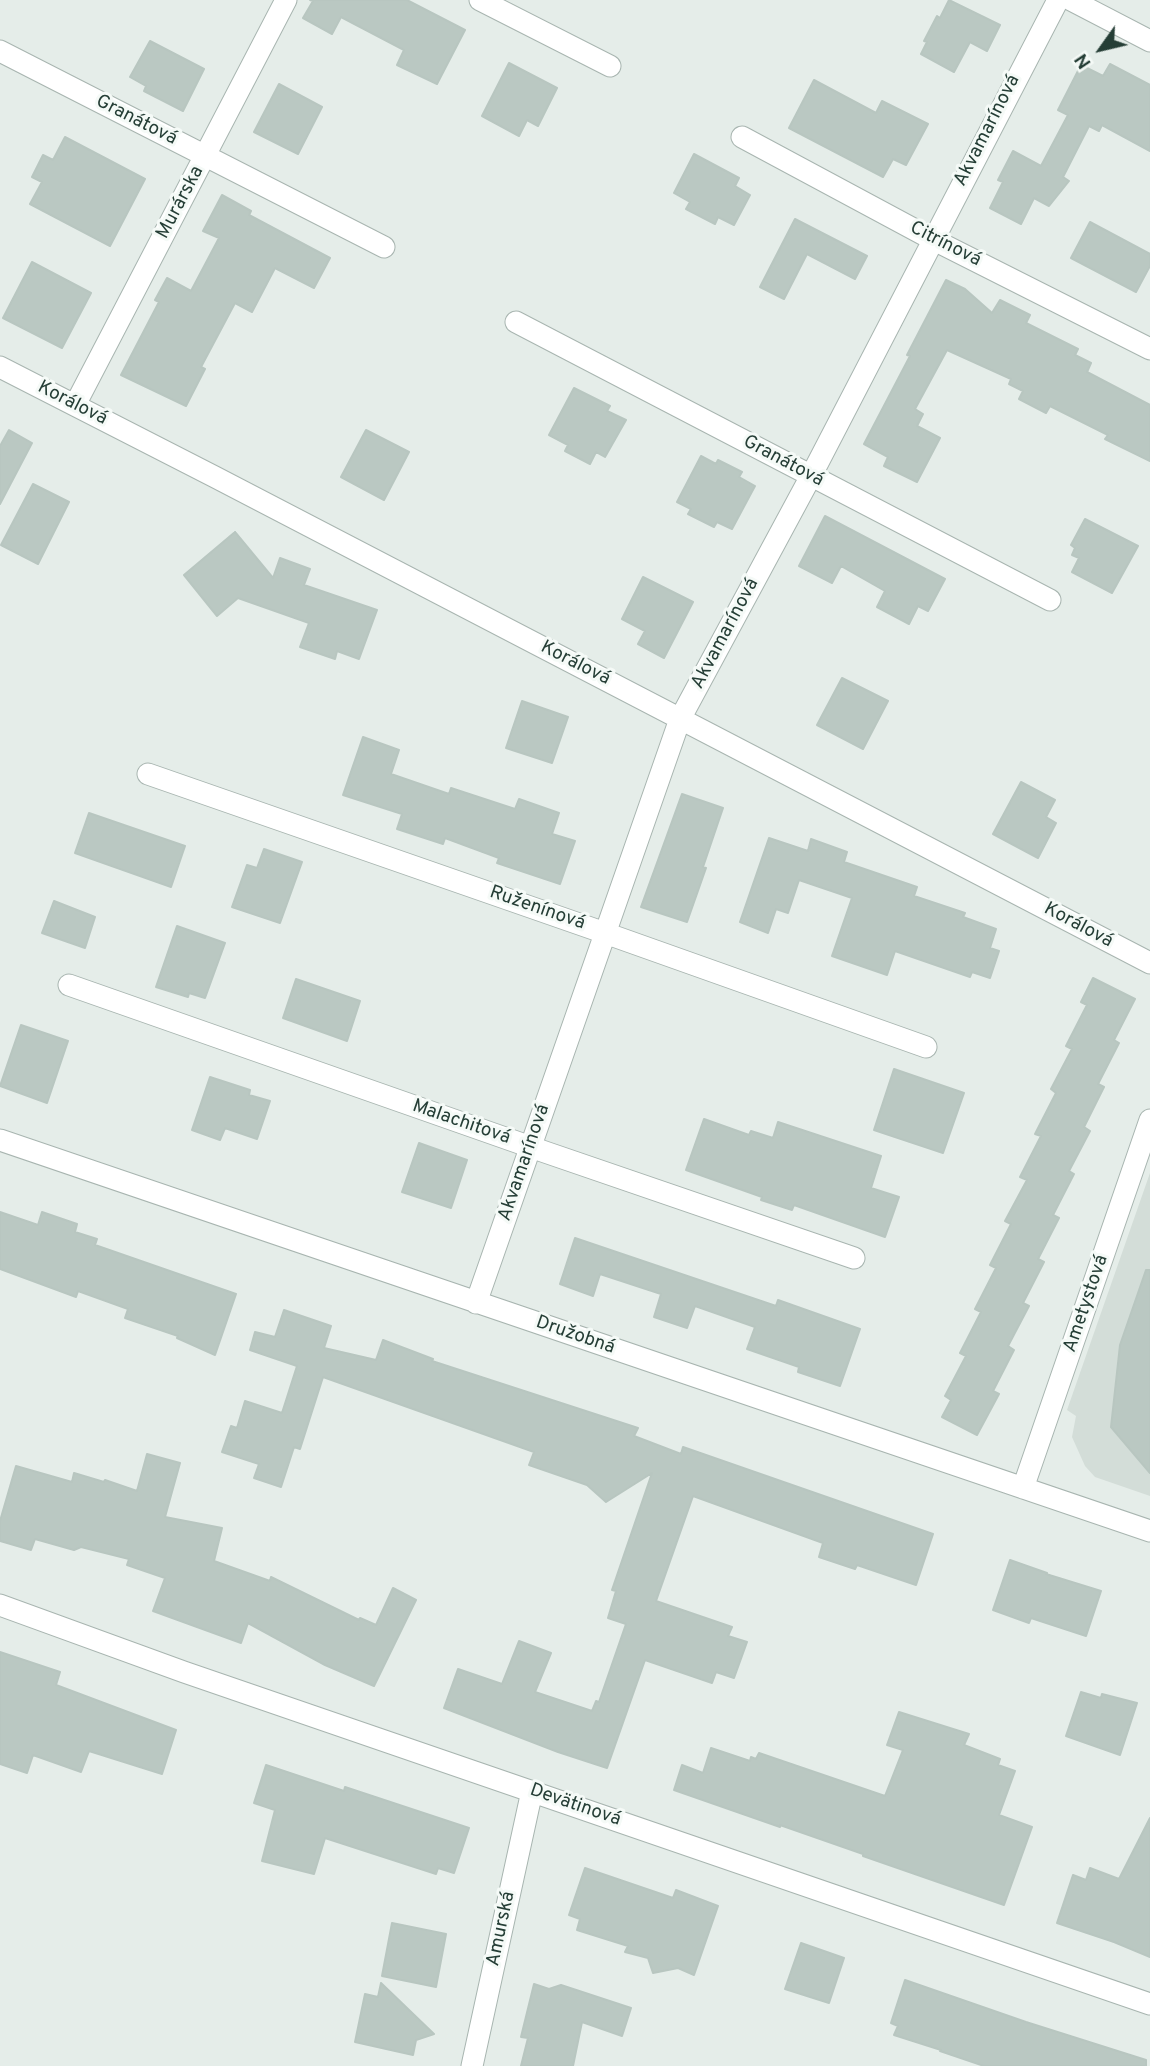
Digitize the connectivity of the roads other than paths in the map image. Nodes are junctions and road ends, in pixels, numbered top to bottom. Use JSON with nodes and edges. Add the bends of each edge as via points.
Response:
{"nodes":[{"id":1,"x":286,"y":0,"type":"edge"},
{"id":2,"x":480,"y":0,"type":"edge"},
{"id":3,"x":1058,"y":0,"type":"edge"},
{"id":4,"x":1071,"y":0,"type":"edge"},
{"id":5,"x":1150,"y":41,"type":"edge"},
{"id":6,"x":0,"y":51,"type":"edge"},
{"id":7,"x":610,"y":66,"type":"dead end"},
{"id":8,"x":742,"y":137,"type":"dead end"},
{"id":9,"x":205,"y":156,"type":"junction"},
{"id":10,"x":932,"y":239,"type":"junction"},
{"id":11,"x":384,"y":247,"type":"dead end"},
{"id":12,"x":516,"y":322,"type":"dead end"},
{"id":13,"x":1150,"y":349,"type":"edge"},
{"id":14,"x":0,"y":367,"type":"edge"},
{"id":15,"x":75,"y":405,"type":"junction"},
{"id":16,"x":811,"y":476,"type":"junction"},
{"id":17,"x":1050,"y":600,"type":"dead end"},
{"id":18,"x":680,"y":719,"type":"junction"},
{"id":19,"x":148,"y":774,"type":"dead end"},
{"id":20,"x":604,"y":933,"type":"junction"},
{"id":21,"x":1150,"y":963,"type":"edge"},
{"id":22,"x":69,"y":985,"type":"dead end"},
{"id":23,"x":926,"y":1047,"type":"dead end"},
{"id":24,"x":1150,"y":1120,"type":"edge"},
{"id":25,"x":0,"y":1140,"type":"edge"},
{"id":26,"x":531,"y":1147,"type":"junction"},
{"id":27,"x":854,"y":1258,"type":"dead end"},
{"id":28,"x":475,"y":1303,"type":"junction"},
{"id":29,"x":1023,"y":1488,"type":"junction"},
{"id":30,"x":1150,"y":1531,"type":"edge"},
{"id":31,"x":0,"y":1605,"type":"edge"},
{"id":32,"x":532,"y":1791,"type":"junction"},
{"id":33,"x":1150,"y":2004,"type":"edge"},
{"id":34,"x":472,"y":2066,"type":"edge"}],
"edges":[{"from":1,"to":9,"type":"street","name":"Murárska"},
{"from":2,"to":7,"type":"street"},
{"from":3,"to":10,"type":"street","name":"Akvamarínová"},
{"from":4,"to":5,"type":"street"},
{"from":6,"to":9,"type":"street","name":"Granátová"},
{"from":8,"to":10,"type":"street","name":"Citrínová"},
{"from":9,"to":11,"type":"street","name":"Granátová"},
{"from":9,"to":15,"type":"street","name":"Murárska"},
{"from":10,"to":13,"type":"street","name":"Citrínová"},
{"from":10,"to":16,"type":"street","name":"Akvamarínová"},
{"from":12,"to":16,"type":"street","name":"Granátová"},
{"from":14,"to":15,"type":"street","name":"Korálová"},
{"from":15,"to":18,"type":"street","name":"Korálová"},
{"from":16,"to":17,"type":"street","name":"Granátová"},
{"from":16,"to":18,"type":"street","name":"Akvamarínová"},
{"from":18,"to":20,"type":"street","name":"Akvamarínová"},
{"from":18,"to":21,"type":"street","name":"Korálová"},
{"from":19,"to":20,"type":"street","name":"Ruženínová"},
{"from":20,"to":23,"type":"street","name":"Ruženínová"},
{"from":20,"to":26,"type":"street","name":"Akvamarínová"},
{"from":22,"to":26,"type":"street","name":"Malachitová"},
{"from":24,"to":29,"type":"street","name":"Ametystová"},
{"from":25,"to":28,"type":"street","name":"Družobná"},
{"from":26,"to":27,"type":"street","name":"Malachitová"},
{"from":26,"to":28,"type":"street","name":"Akvamarínová"},
{"from":28,"to":29,"type":"street","name":"Družobná"},
{"from":29,"to":30,"type":"street","name":"Družobná"},
{"from":31,"to":32,"type":"street","name":"Devätinová"},
{"from":32,"to":33,"type":"street","name":"Devätinová"},
{"from":32,"to":34,"type":"street","name":"Amurská"}]}
